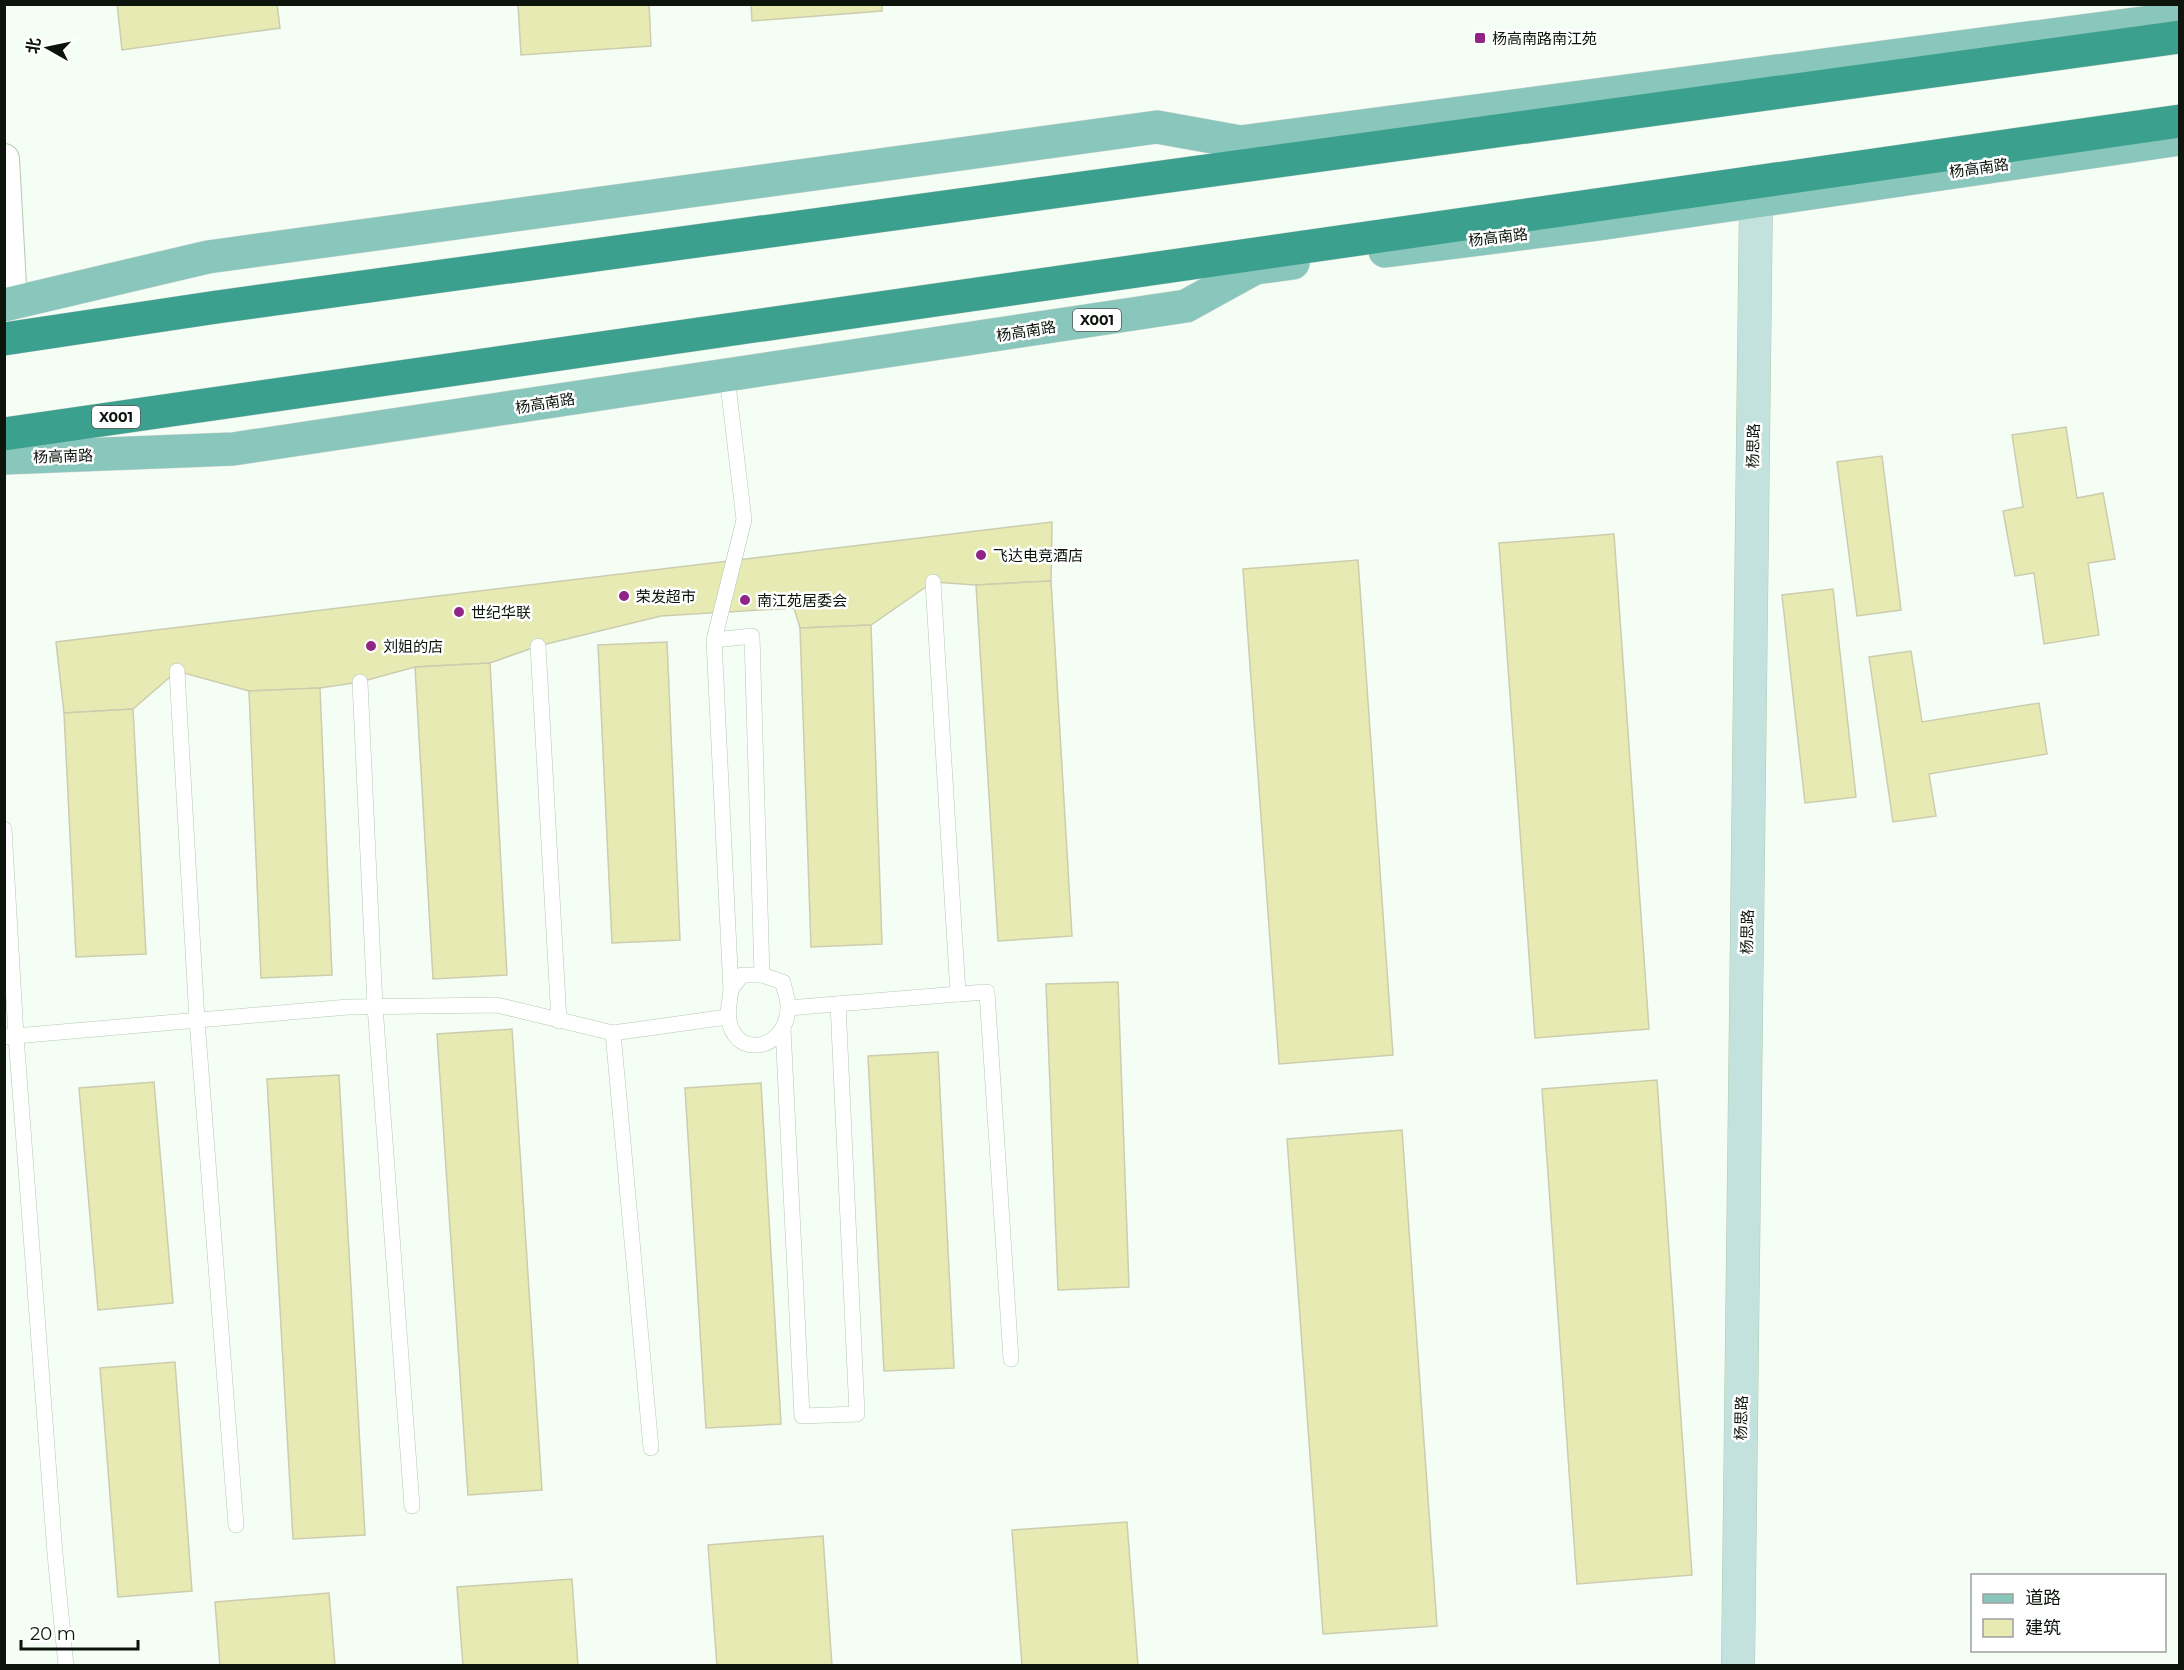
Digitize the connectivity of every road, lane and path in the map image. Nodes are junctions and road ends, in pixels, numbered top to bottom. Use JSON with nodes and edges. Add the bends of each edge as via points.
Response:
{"nodes":[{"id":1,"x":2180,"y":18,"type":"edge"},
{"id":2,"x":2180,"y":37,"type":"edge"},
{"id":3,"x":2180,"y":121,"type":"edge"},
{"id":4,"x":2180,"y":139,"type":"edge"},
{"id":5,"x":4,"y":159,"type":"edge"},
{"id":6,"x":1756,"y":199,"type":"junction"},
{"id":7,"x":8,"y":304,"type":"edge"},
{"id":8,"x":4,"y":339,"type":"edge"},
{"id":9,"x":727,"y":376,"type":"junction"},
{"id":10,"x":4,"y":434,"type":"edge"},
{"id":11,"x":4,"y":458,"type":"edge"},
{"id":12,"x":933,"y":582,"type":"dead end"},
{"id":13,"x":714,"y":640,"type":"junction"},
{"id":14,"x":538,"y":646,"type":"dead end"},
{"id":15,"x":177,"y":671,"type":"dead end"},
{"id":16,"x":360,"y":682,"type":"dead end"},
{"id":17,"x":4,"y":829,"type":"edge"},
{"id":18,"x":762,"y":975,"type":"junction"},
{"id":19,"x":731,"y":991,"type":"junction"},
{"id":20,"x":958,"y":994,"type":"junction"},
{"id":21,"x":838,"y":1004,"type":"junction"},
{"id":22,"x":375,"y":1006,"type":"junction"},
{"id":23,"x":788,"y":1008,"type":"junction"},
{"id":24,"x":728,"y":1017,"type":"junction"},
{"id":25,"x":197,"y":1020,"type":"junction"},
{"id":26,"x":559,"y":1021,"type":"junction"},
{"id":27,"x":783,"y":1028,"type":"junction"},
{"id":28,"x":613,"y":1033,"type":"junction"},
{"id":29,"x":10,"y":1037,"type":"edge"},
{"id":30,"x":1011,"y":1359,"type":"dead end"},
{"id":31,"x":651,"y":1448,"type":"dead end"},
{"id":32,"x":412,"y":1506,"type":"dead end"},
{"id":33,"x":236,"y":1525,"type":"dead end"},
{"id":34,"x":66,"y":1665,"type":"edge"},
{"id":35,"x":1738,"y":1665,"type":"edge"}],
"edges":[{"from":1,"to":7,"type":"main road","via":[[1240,142],[1157,127],[208,257]]},
{"from":2,"to":8,"type":"highway"},
{"from":3,"to":10,"type":"highway","name":"杨高南路","number":"X001"},
{"from":4,"to":6,"type":"main road","name":"杨高南路","number":"X001"},
{"from":5,"to":7,"type":"street"},
{"from":6,"to":9,"type":"main road","name":"杨高南路","number":"X001","via":[[1599,224],[1255,268],[1186,306]]},
{"from":6,"to":35,"type":"street","name":"杨思路"},
{"from":9,"to":11,"type":"main road","name":"杨高南路","number":"X001","via":[[233,449]]},
{"from":9,"to":13,"type":"lane","via":[[744,520]]},
{"from":12,"to":20,"type":"lane"},
{"from":13,"to":18,"type":"lane","via":[[752,636]]},
{"from":13,"to":19,"type":"lane"},
{"from":14,"to":26,"type":"lane"},
{"from":15,"to":25,"type":"lane"},
{"from":16,"to":22,"type":"lane"},
{"from":17,"to":29,"type":"lane"},
{"from":18,"to":19,"type":"lane","via":[[742,975]]},
{"from":18,"to":23,"type":"lane","via":[[783,982]]},
{"from":19,"to":24,"type":"lane"},
{"from":20,"to":21,"type":"lane"},
{"from":20,"to":30,"type":"lane","via":[[987,992]]},
{"from":21,"to":23,"type":"lane"},
{"from":21,"to":27,"type":"lane","via":[[857,1414],[802,1416]]},
{"from":22,"to":25,"type":"lane"},
{"from":22,"to":26,"type":"lane","via":[[496,1005]]},
{"from":22,"to":32,"type":"lane"},
{"from":23,"to":27,"type":"lane"},
{"from":24,"to":27,"type":"lane","via":[[730,1029],[741,1042],[755,1046],[770,1042]]},
{"from":24,"to":28,"type":"lane"},
{"from":25,"to":29,"type":"lane"},
{"from":25,"to":33,"type":"lane"},
{"from":26,"to":28,"type":"lane"},
{"from":28,"to":31,"type":"lane"},
{"from":29,"to":34,"type":"lane"}]}
